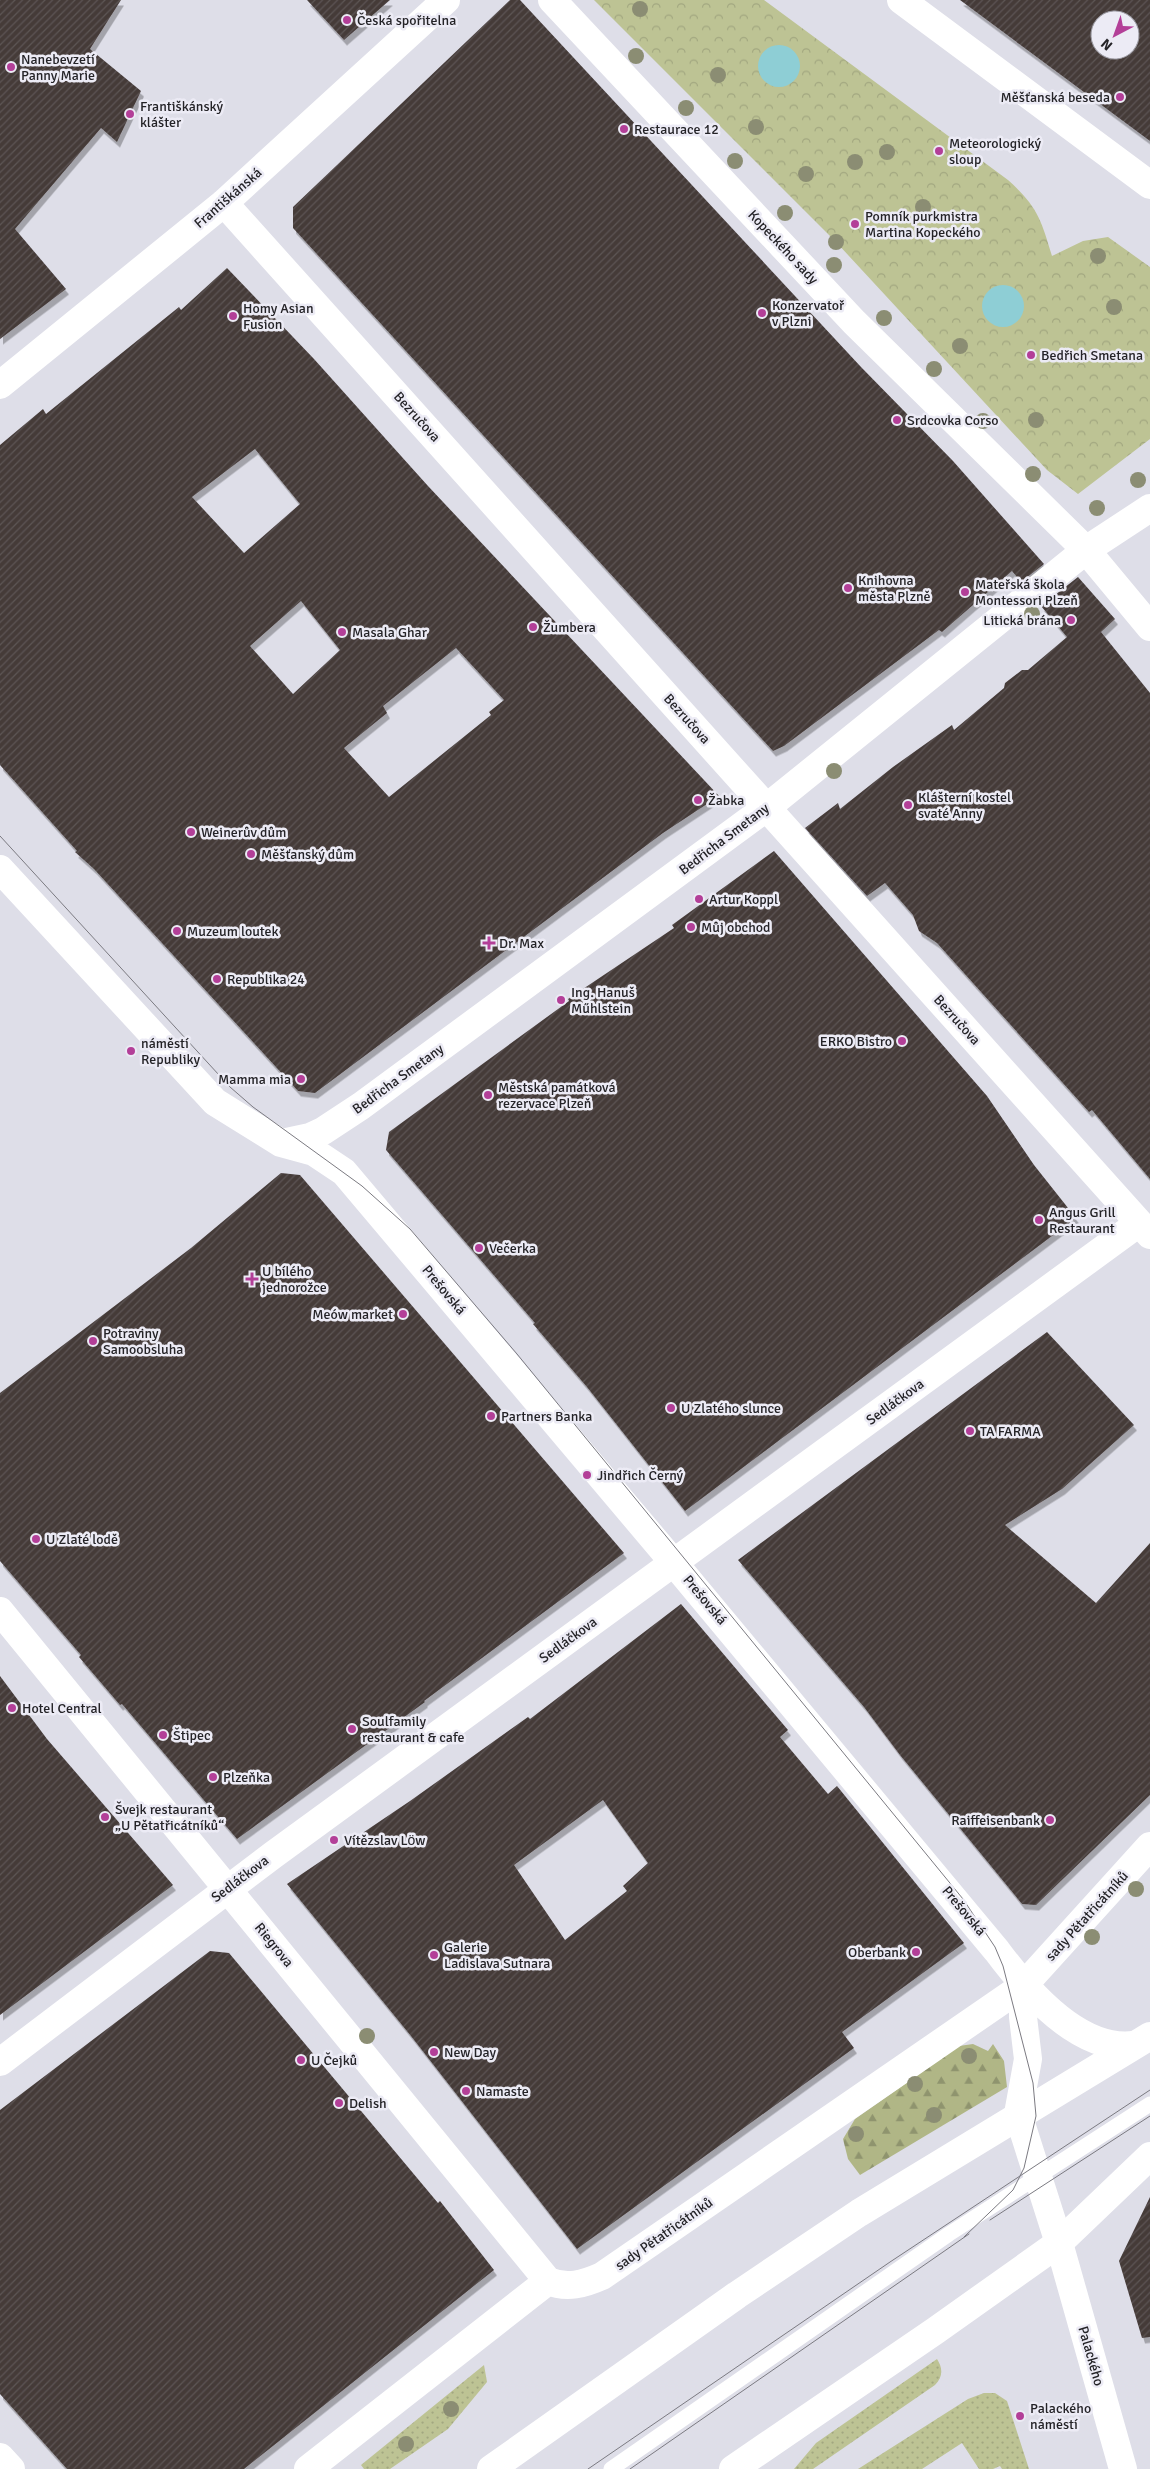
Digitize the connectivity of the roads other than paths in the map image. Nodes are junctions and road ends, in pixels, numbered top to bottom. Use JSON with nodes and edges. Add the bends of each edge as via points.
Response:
{"nodes":[{"id":1,"x":446,"y":0,"type":"edge"},
{"id":2,"x":552,"y":0,"type":"edge"},
{"id":3,"x":901,"y":0,"type":"edge"},
{"id":4,"x":1150,"y":185,"type":"edge"},
{"id":5,"x":224,"y":203,"type":"junction"},
{"id":6,"x":0,"y":385,"type":"edge"},
{"id":7,"x":1150,"y":508,"type":"edge"},
{"id":8,"x":1086,"y":550,"type":"junction"},
{"id":9,"x":1150,"y":627,"type":"edge"},
{"id":10,"x":766,"y":808,"type":"junction"},
{"id":11,"x":0,"y":869,"type":"edge"},
{"id":12,"x":281,"y":1143,"type":"junction"},
{"id":13,"x":1144,"y":1229,"type":"edge"},
{"id":14,"x":674,"y":1563,"type":"junction"},
{"id":15,"x":0,"y":1611,"type":"edge"},
{"id":16,"x":1150,"y":1846,"type":"edge"},
{"id":17,"x":228,"y":1888,"type":"junction"},
{"id":18,"x":1023,"y":1986,"type":"junction"},
{"id":19,"x":1142,"y":2040,"type":"edge"},
{"id":20,"x":0,"y":2062,"type":"edge"},
{"id":21,"x":1150,"y":2104,"type":"edge"},
{"id":22,"x":1018,"y":2114,"type":"junction"},
{"id":23,"x":1150,"y":2156,"type":"edge"},
{"id":24,"x":1038,"y":2177,"type":"junction"},
{"id":25,"x":1059,"y":2243,"type":"junction"},
{"id":26,"x":548,"y":2281,"type":"junction"},
{"id":27,"x":0,"y":2456,"type":"edge"},
{"id":28,"x":11,"y":2469,"type":"edge"},
{"id":29,"x":308,"y":2469,"type":"edge"},
{"id":30,"x":491,"y":2469,"type":"edge"},
{"id":31,"x":611,"y":2469,"type":"edge"},
{"id":32,"x":733,"y":2469,"type":"edge"},
{"id":33,"x":1123,"y":2469,"type":"edge"}],
"edges":[{"from":1,"to":5,"type":"street","name":"Františkánská"},
{"from":2,"to":8,"type":"street","name":"Kopeckého sady","via":[[854,322]]},
{"from":3,"to":4,"type":"street"},
{"from":5,"to":6,"type":"street","name":"Františkánská"},
{"from":5,"to":10,"type":"street","name":"Bezručova"},
{"from":7,"to":8,"type":"street","name":"Bedřicha Smetany"},
{"from":8,"to":9,"type":"street","name":"Kopeckého sady"},
{"from":8,"to":10,"type":"street","name":"Bedřicha Smetany"},
{"from":10,"to":12,"type":"street","name":"Bedřicha Smetany","via":[[361,1106],[323,1131]]},
{"from":10,"to":13,"type":"street","name":"Bezručova"},
{"from":11,"to":12,"type":"street","via":[[215,1102]]},
{"from":12,"to":14,"type":"street","name":"Prešovská","via":[[314,1152],[344,1172]]},
{"from":13,"to":14,"type":"street","name":"Sedláčkova"},
{"from":14,"to":17,"type":"street","name":"Sedláčkova"},
{"from":14,"to":18,"type":"street","name":"Prešovská"},
{"from":15,"to":17,"type":"street","name":"Riegrova"},
{"from":16,"to":18,"type":"street","name":"sady Pětatřicátníků"},
{"from":17,"to":20,"type":"street","name":"Sedláčkova"},
{"from":17,"to":26,"type":"street","name":"Riegrova"},
{"from":18,"to":19,"type":"street","name":"Prešovská","via":[[1069,2024],[1100,2042],[1119,2047]]},
{"from":18,"to":22,"type":"street","via":[[1028,2059]]},
{"from":18,"to":26,"type":"street","name":"sady Pětatřicátníků","via":[[602,2276],[578,2285],[566,2286]]},
{"from":19,"to":22,"type":"street"},
{"from":21,"to":24,"type":"lane"},
{"from":22,"to":24,"type":"street"},
{"from":22,"to":30,"type":"street","via":[[737,2294]]},
{"from":23,"to":25,"type":"street"},
{"from":24,"to":25,"type":"street"},
{"from":24,"to":31,"type":"lane","via":[[949,2234]]},
{"from":25,"to":32,"type":"street"},
{"from":25,"to":33,"type":"street","name":"Palackého"},
{"from":26,"to":29,"type":"street"},
{"from":27,"to":28,"type":"street"}]}
